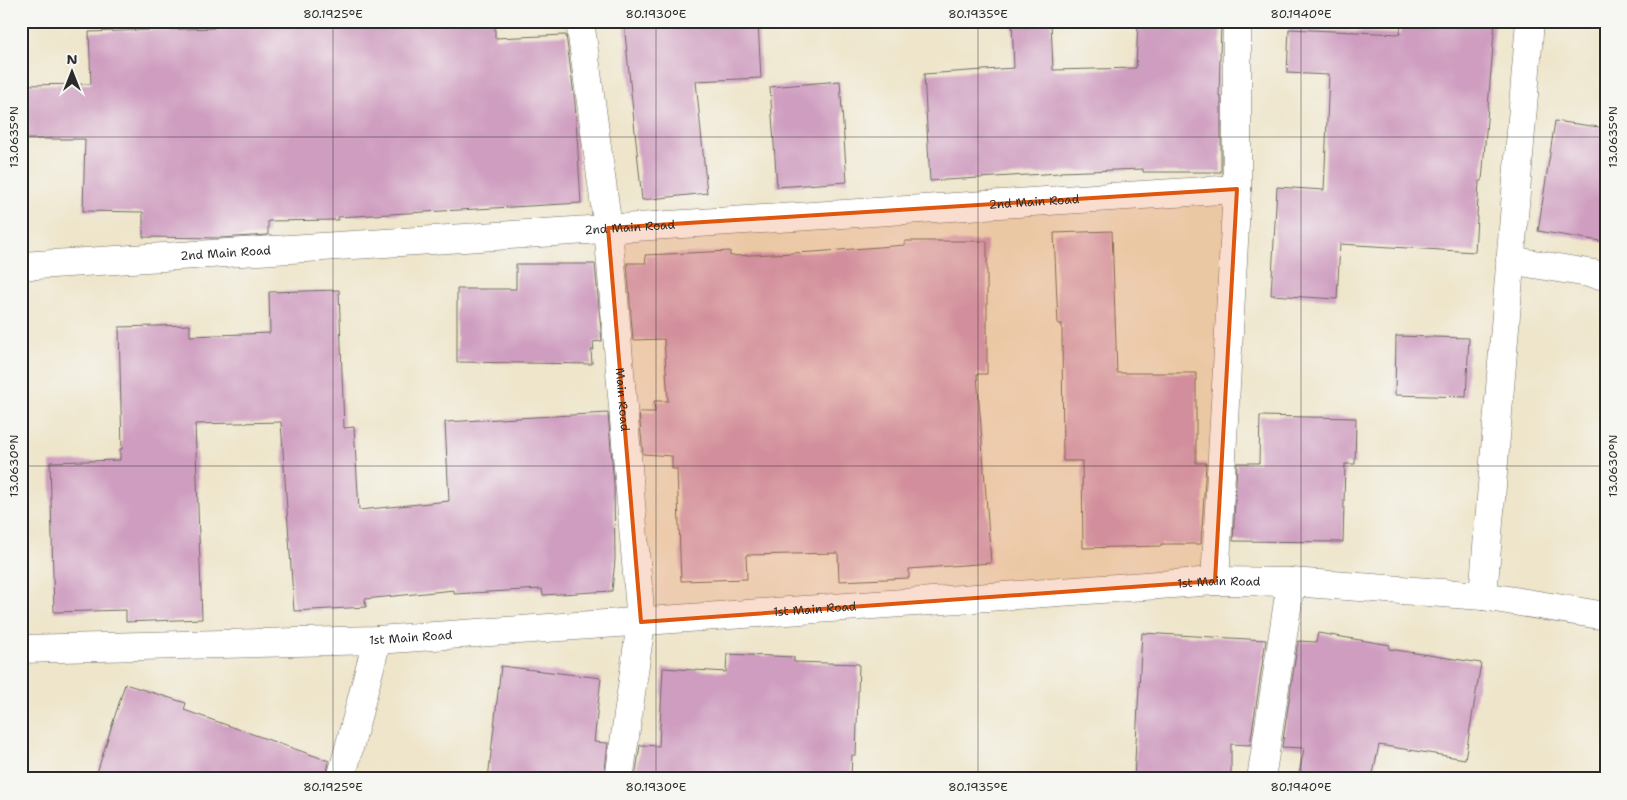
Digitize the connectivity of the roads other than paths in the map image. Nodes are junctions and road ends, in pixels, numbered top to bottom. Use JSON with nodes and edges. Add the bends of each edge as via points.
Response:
{"nodes":[{"id":1,"x":580,"y":21,"type":"edge"},
{"id":2,"x":1238,"y":21,"type":"edge"},
{"id":3,"x":1530,"y":21,"type":"edge"},
{"id":4,"x":1238,"y":189,"type":"junction"},
{"id":5,"x":608,"y":228,"type":"junction"},
{"id":6,"x":1510,"y":260,"type":"junction"},
{"id":7,"x":21,"y":266,"type":"edge"},
{"id":8,"x":1606,"y":276,"type":"edge"},
{"id":9,"x":1215,"y":581,"type":"junction"},
{"id":10,"x":1291,"y":582,"type":"junction"},
{"id":11,"x":1483,"y":596,"type":"junction"},
{"id":12,"x":1606,"y":616,"type":"edge"},
{"id":13,"x":641,"y":622,"type":"junction"},
{"id":14,"x":377,"y":640,"type":"junction"},
{"id":15,"x":21,"y":649,"type":"edge"},
{"id":16,"x":341,"y":779,"type":"edge"},
{"id":17,"x":619,"y":779,"type":"edge"},
{"id":18,"x":1261,"y":779,"type":"edge"}],
"edges":[{"from":1,"to":5,"type":"street","name":"Main Road"},
{"from":2,"to":4,"type":"street"},
{"from":3,"to":6,"type":"street"},
{"from":4,"to":5,"type":"street","name":"2nd Main Road"},
{"from":4,"to":9,"type":"street"},
{"from":5,"to":7,"type":"street","name":"2nd Main Road"},
{"from":5,"to":13,"type":"street","name":"Main Road"},
{"from":6,"to":8,"type":"street"},
{"from":6,"to":11,"type":"street"},
{"from":9,"to":10,"type":"street","name":"1st Main Road"},
{"from":9,"to":13,"type":"street","name":"1st Main Road"},
{"from":10,"to":11,"type":"street","name":"1st Main Road"},
{"from":10,"to":18,"type":"street"},
{"from":11,"to":12,"type":"street","name":"1st Main Road"},
{"from":13,"to":14,"type":"street","name":"1st Main Road"},
{"from":13,"to":17,"type":"street","name":"Main Road"},
{"from":14,"to":15,"type":"street","name":"1st Main Road"},
{"from":14,"to":16,"type":"street"}]}
